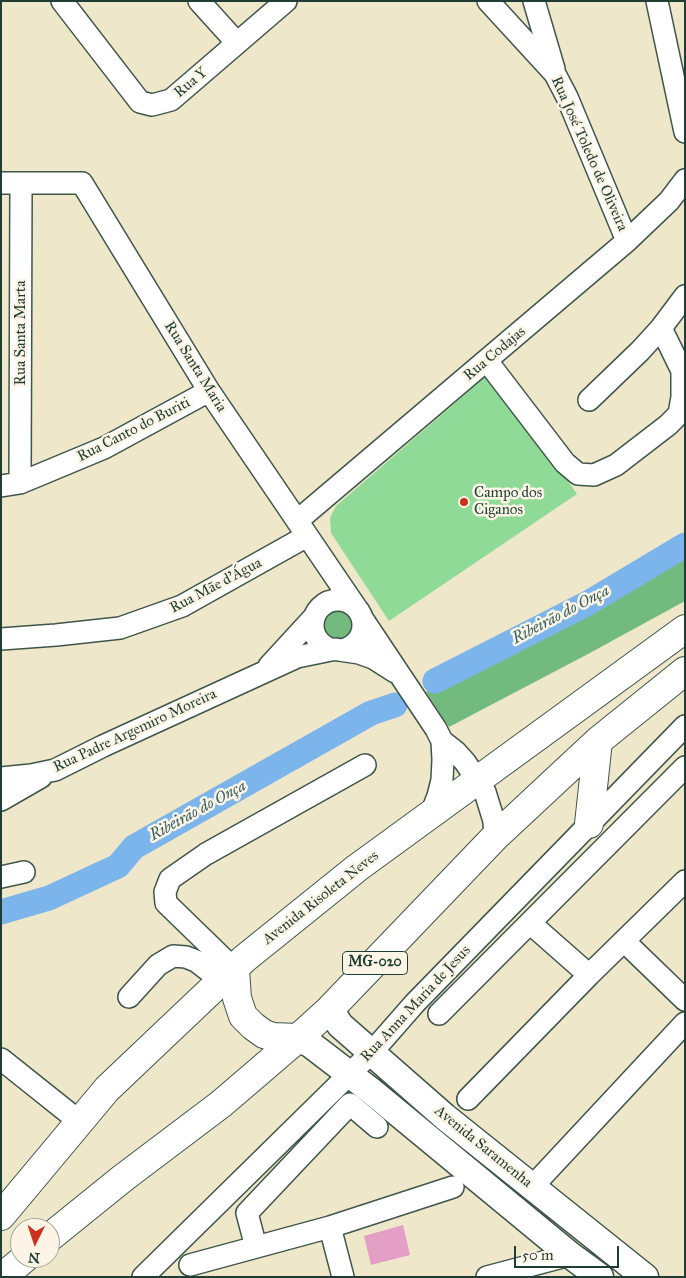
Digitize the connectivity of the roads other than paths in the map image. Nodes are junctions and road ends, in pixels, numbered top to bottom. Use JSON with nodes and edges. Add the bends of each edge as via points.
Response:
{"nodes":[{"id":1,"x":62,"y":1,"type":"edge"},
{"id":2,"x":200,"y":1,"type":"edge"},
{"id":3,"x":488,"y":1,"type":"edge"},
{"id":4,"x":534,"y":1,"type":"edge"},
{"id":5,"x":658,"y":2,"type":"edge"},
{"id":6,"x":275,"y":5,"type":"edge"},
{"id":7,"x":237,"y":43,"type":"junction"},
{"id":8,"x":555,"y":74,"type":"junction"},
{"id":9,"x":685,"y":132,"type":"edge"},
{"id":10,"x":685,"y":180,"type":"edge"},
{"id":11,"x":11,"y":183,"type":"edge"},
{"id":12,"x":627,"y":242,"type":"junction"},
{"id":13,"x":685,"y":296,"type":"edge"},
{"id":14,"x":661,"y":328,"type":"junction"},
{"id":15,"x":486,"y":361,"type":"junction"},
{"id":16,"x":683,"y":369,"type":"edge"},
{"id":17,"x":209,"y":391,"type":"junction"},
{"id":18,"x":589,"y":400,"type":"dead end"},
{"id":19,"x":11,"y":484,"type":"edge"},
{"id":20,"x":307,"y":534,"type":"junction"},
{"id":21,"x":316,"y":613,"type":"junction"},
{"id":22,"x":359,"y":614,"type":"junction"},
{"id":23,"x":685,"y":629,"type":"edge"},
{"id":24,"x":1,"y":639,"type":"edge"},
{"id":25,"x":338,"y":649,"type":"junction"},
{"id":26,"x":685,"y":671,"type":"edge"},
{"id":27,"x":264,"y":672,"type":"junction"},
{"id":28,"x":404,"y":680,"type":"junction"},
{"id":29,"x":685,"y":726,"type":"edge"},
{"id":30,"x":439,"y":735,"type":"junction"},
{"id":31,"x":598,"y":741,"type":"junction"},
{"id":32,"x":365,"y":765,"type":"dead end"},
{"id":33,"x":685,"y":767,"type":"edge"},
{"id":34,"x":54,"y":770,"type":"junction"},
{"id":35,"x":1,"y":778,"type":"edge"},
{"id":36,"x":477,"y":780,"type":"junction"},
{"id":37,"x":1,"y":800,"type":"edge"},
{"id":38,"x":431,"y":814,"type":"junction"},
{"id":39,"x":589,"y":824,"type":"junction"},
{"id":40,"x":495,"y":837,"type":"junction"},
{"id":41,"x":24,"y":872,"type":"dead end"},
{"id":42,"x":1,"y":877,"type":"edge"},
{"id":43,"x":685,"y":881,"type":"edge"},
{"id":44,"x":530,"y":923,"type":"junction"},
{"id":45,"x":624,"y":941,"type":"junction"},
{"id":46,"x":589,"y":975,"type":"junction"},
{"id":47,"x":228,"y":976,"type":"junction"},
{"id":48,"x":129,"y":997,"type":"dead end"},
{"id":49,"x":685,"y":1000,"type":"edge"},
{"id":50,"x":330,"y":1009,"type":"junction"},
{"id":51,"x":439,"y":1014,"type":"dead end"},
{"id":52,"x":685,"y":1024,"type":"edge"},
{"id":53,"x":298,"y":1038,"type":"junction"},
{"id":54,"x":372,"y":1052,"type":"junction"},
{"id":55,"x":1,"y":1059,"type":"edge"},
{"id":56,"x":349,"y":1074,"type":"junction"},
{"id":57,"x":468,"y":1099,"type":"dead end"},
{"id":58,"x":80,"y":1122,"type":"junction"},
{"id":59,"x":377,"y":1127,"type":"dead end"},
{"id":60,"x":453,"y":1187,"type":"dead end"},
{"id":61,"x":532,"y":1187,"type":"junction"},
{"id":62,"x":1,"y":1216,"type":"edge"},
{"id":63,"x":330,"y":1227,"type":"junction"},
{"id":64,"x":60,"y":1229,"type":"edge"},
{"id":65,"x":256,"y":1247,"type":"junction"},
{"id":66,"x":570,"y":1255,"type":"junction"},
{"id":67,"x":190,"y":1265,"type":"dead end"},
{"id":68,"x":13,"y":1268,"type":"edge"},
{"id":69,"x":2,"y":1277,"type":"edge"},
{"id":70,"x":143,"y":1277,"type":"edge"},
{"id":71,"x":343,"y":1277,"type":"edge"},
{"id":72,"x":487,"y":1277,"type":"edge"},
{"id":73,"x":600,"y":1277,"type":"edge"},
{"id":74,"x":646,"y":1277,"type":"edge"}],
"edges":[{"from":1,"to":7,"type":"street","name":"Rua Y","via":[[140,102],[152,105],[171,100]]},
{"from":2,"to":7,"type":"street"},
{"from":3,"to":8,"type":"street","name":"Rua José Toledo de Oliveira"},
{"from":4,"to":8,"type":"street"},
{"from":5,"to":9,"type":"street"},
{"from":6,"to":7,"type":"street","name":"Rua Y"},
{"from":8,"to":12,"type":"street","name":"Rua José Toledo de Oliveira"},
{"from":10,"to":12,"type":"street","name":"Rua Codajas","via":[[669,201]]},
{"from":11,"to":17,"type":"street","name":"Rua Santa Maria","via":[[82,183]]},
{"from":11,"to":19,"type":"street","name":"Rua Santa Marta"},
{"from":12,"to":15,"type":"street","name":"Rua Codajas"},
{"from":13,"to":14,"type":"street"},
{"from":14,"to":16,"type":"street"},
{"from":14,"to":18,"type":"street"},
{"from":15,"to":16,"type":"street","via":[[565,463],[578,474],[594,475],[616,465],[678,414]]},
{"from":15,"to":20,"type":"street","name":"Rua Codajas"},
{"from":17,"to":19,"type":"street","name":"Rua Canto do Buriti","via":[[104,448]]},
{"from":17,"to":20,"type":"street","name":"Rua Santa Maria"},
{"from":20,"to":21,"type":"street","name":"Rua Santa Maria","via":[[322,588]]},
{"from":20,"to":22,"type":"street","name":"Rua Santa Maria"},
{"from":20,"to":24,"type":"street","name":"Rua Mãe d'Água","via":[[182,606],[120,628]]},
{"from":21,"to":22,"type":"street","via":[[323,604],[337,600],[345,601]]},
{"from":21,"to":25,"type":"street","via":[[312,625],[318,640]]},
{"from":21,"to":27,"type":"street","name":"Rua Padre Argemiro Moreira"},
{"from":22,"to":25,"type":"street","via":[[361,632],[358,639]]},
{"from":22,"to":28,"type":"street","name":"Rua Santa Maria"},
{"from":23,"to":36,"type":"highway","name":"Avenida Risoleta Neves"},
{"from":25,"to":27,"type":"street","name":"Rua Padre Argemiro Moreira","via":[[297,657]]},
{"from":25,"to":28,"type":"street","name":"Rua Santa Maria","via":[[372,658]]},
{"from":26,"to":31,"type":"highway","number":"MG-020"},
{"from":27,"to":34,"type":"street","name":"Rua Padre Argemiro Moreira"},
{"from":28,"to":30,"type":"street","name":"Rua Santa Maria"},
{"from":29,"to":39,"type":"street","name":"Rua Anna Maria de Jesus"},
{"from":30,"to":36,"type":"street","name":"Rua Santa Maria"},
{"from":30,"to":38,"type":"street","name":"Rua Santa Maria","via":[[444,760],[442,780]]},
{"from":31,"to":39,"type":"highway"},
{"from":31,"to":40,"type":"highway","number":"MG-020"},
{"from":32,"to":47,"type":"street","via":[[206,854],[170,879],[165,892],[166,903]]},
{"from":33,"to":44,"type":"street"},
{"from":34,"to":35,"type":"street","name":"Rua Padre Argemiro Moreira"},
{"from":34,"to":37,"type":"street"},
{"from":36,"to":38,"type":"highway","name":"Avenida Risoleta Neves"},
{"from":36,"to":40,"type":"street","name":"Rua Santa Maria","via":[[490,806]]},
{"from":38,"to":47,"type":"highway","name":"Avenida Risoleta Neves","via":[[350,874],[244,959]]},
{"from":39,"to":54,"type":"street","name":"Rua Anna Maria de Jesus","via":[[415,1002]]},
{"from":40,"to":50,"type":"highway","number":"MG-020"},
{"from":41,"to":42,"type":"street"},
{"from":43,"to":45,"type":"street"},
{"from":44,"to":46,"type":"street"},
{"from":44,"to":51,"type":"street"},
{"from":45,"to":46,"type":"street"},
{"from":45,"to":49,"type":"street"},
{"from":46,"to":57,"type":"street"},
{"from":47,"to":48,"type":"street","via":[[186,957],[173,956],[158,965]]},
{"from":47,"to":53,"type":"highway","via":[[243,1016],[248,1021],[264,1034]]},
{"from":47,"to":58,"type":"highway","name":"Avenida Risoleta Neves","via":[[107,1089]]},
{"from":50,"to":53,"type":"highway","number":"MG-020"},
{"from":50,"to":54,"type":"main road","name":"Avenida Saramenha","via":[[340,1025]]},
{"from":52,"to":61,"type":"street"},
{"from":53,"to":56,"type":"main road","name":"Avenida Saramenha"},
{"from":53,"to":64,"type":"highway","number":"MG-020","via":[[221,1104]]},
{"from":54,"to":56,"type":"street","name":"Rua Anna Maria de Jesus"},
{"from":54,"to":61,"type":"main road","name":"Avenida Saramenha","via":[[445,1117]]},
{"from":55,"to":58,"type":"street"},
{"from":56,"to":66,"type":"main road","name":"Avenida Saramenha"},
{"from":56,"to":70,"type":"street","name":"Rua Anna Maria de Jesus"},
{"from":58,"to":62,"type":"highway","name":"Avenida Risoleta Neves"},
{"from":59,"to":65,"type":"street","via":[[350,1104],[247,1213]]},
{"from":60,"to":63,"type":"street"},
{"from":61,"to":74,"type":"main road","name":"Avenida Saramenha"},
{"from":63,"to":65,"type":"street"},
{"from":63,"to":71,"type":"street"},
{"from":65,"to":67,"type":"street"},
{"from":66,"to":72,"type":"street"},
{"from":66,"to":73,"type":"main road","name":"Avenida Saramenha"},
{"from":68,"to":69,"type":"highway"}]}
